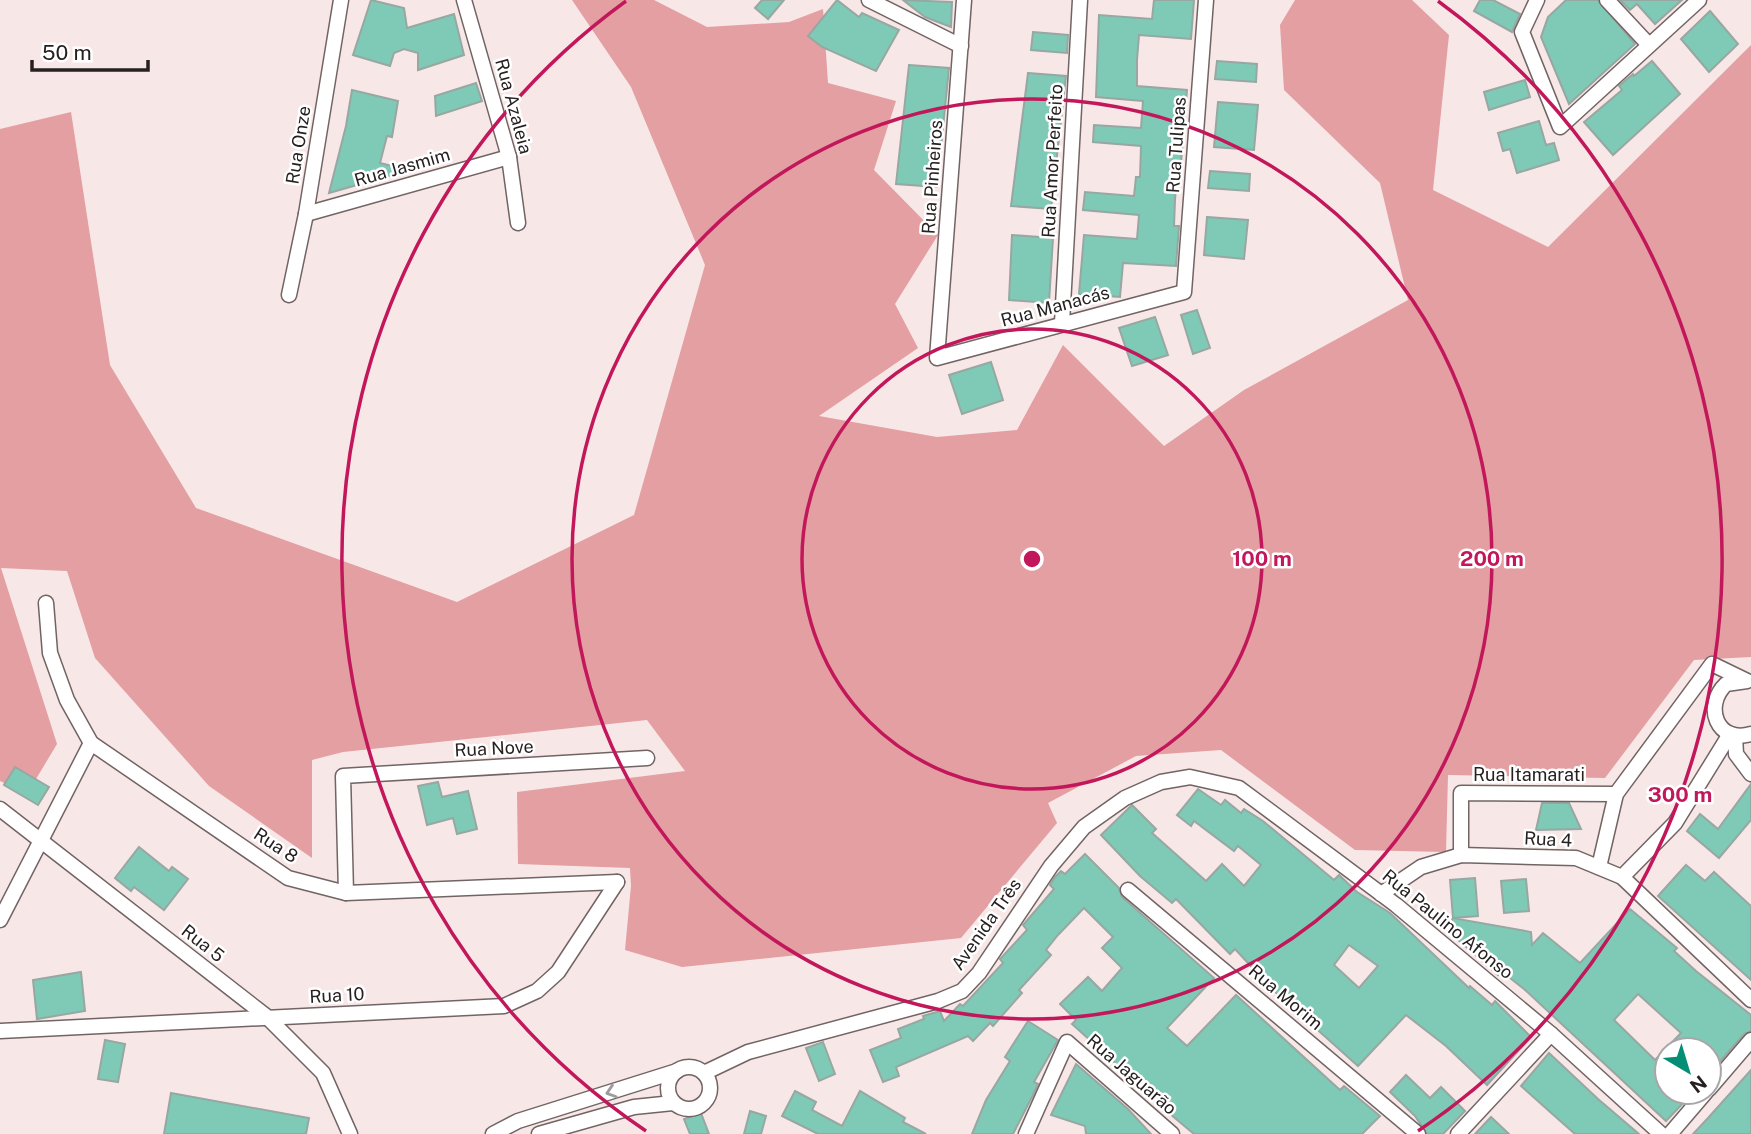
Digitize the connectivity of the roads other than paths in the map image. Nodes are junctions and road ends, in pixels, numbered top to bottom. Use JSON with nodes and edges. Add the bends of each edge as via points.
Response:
{"nodes":[{"id":1,"x":341,"y":0,"type":"edge"},
{"id":2,"x":464,"y":0,"type":"edge"},
{"id":3,"x":869,"y":0,"type":"edge"},
{"id":4,"x":964,"y":0,"type":"edge"},
{"id":5,"x":1080,"y":0,"type":"edge"},
{"id":6,"x":1206,"y":0,"type":"edge"},
{"id":7,"x":1537,"y":0,"type":"edge"},
{"id":8,"x":1607,"y":0,"type":"edge"},
{"id":9,"x":1699,"y":0,"type":"edge"},
{"id":10,"x":1649,"y":45,"type":"junction"},
{"id":11,"x":961,"y":46,"type":"junction"},
{"id":12,"x":509,"y":157,"type":"junction"},
{"id":13,"x":306,"y":214,"type":"junction"},
{"id":14,"x":518,"y":223,"type":"dead end"},
{"id":15,"x":1184,"y":292,"type":"joint"},
{"id":16,"x":289,"y":295,"type":"dead end"},
{"id":17,"x":1062,"y":323,"type":"junction"},
{"id":18,"x":937,"y":358,"type":"joint"},
{"id":19,"x":46,"y":603,"type":"dead end"},
{"id":20,"x":1748,"y":681,"type":"edge"},
{"id":21,"x":1751,"y":734,"type":"edge"},
{"id":22,"x":1733,"y":735,"type":"junction"},
{"id":23,"x":91,"y":743,"type":"junction"},
{"id":24,"x":647,"y":758,"type":"dead end"},
{"id":25,"x":1751,"y":774,"type":"edge"},
{"id":26,"x":1190,"y":777,"type":"joint"},
{"id":27,"x":1616,"y":794,"type":"junction"},
{"id":28,"x":0,"y":809,"type":"edge"},
{"id":29,"x":39,"y":841,"type":"junction"},
{"id":30,"x":1461,"y":855,"type":"junction"},
{"id":31,"x":1599,"y":867,"type":"junction"},
{"id":32,"x":1622,"y":877,"type":"junction"},
{"id":33,"x":617,"y":882,"type":"joint"},
{"id":34,"x":1128,"y":890,"type":"dead end"},
{"id":35,"x":346,"y":893,"type":"junction"},
{"id":36,"x":1381,"y":894,"type":"junction"},
{"id":37,"x":0,"y":920,"type":"edge"},
{"id":38,"x":1751,"y":1000,"type":"edge"},
{"id":39,"x":267,"y":1018,"type":"junction"},
{"id":40,"x":0,"y":1031,"type":"edge"},
{"id":41,"x":1551,"y":1034,"type":"junction"},
{"id":42,"x":1751,"y":1040,"type":"edge"},
{"id":43,"x":677,"y":1071,"type":"junction"},
{"id":44,"x":704,"y":1073,"type":"junction"},
{"id":45,"x":1723,"y":1073,"type":"edge"},
{"id":46,"x":673,"y":1102,"type":"junction"},
{"id":47,"x":1694,"y":1106,"type":"edge"},
{"id":48,"x":350,"y":1134,"type":"edge"},
{"id":49,"x":493,"y":1134,"type":"edge"},
{"id":50,"x":539,"y":1134,"type":"edge"},
{"id":51,"x":1026,"y":1134,"type":"edge"},
{"id":52,"x":1172,"y":1134,"type":"edge"},
{"id":53,"x":1418,"y":1134,"type":"edge"},
{"id":54,"x":1458,"y":1134,"type":"edge"},
{"id":55,"x":1661,"y":1134,"type":"edge"},
{"id":56,"x":1670,"y":1134,"type":"edge"}],
"edges":[{"from":1,"to":13,"type":"street","name":"Rua Onze"},
{"from":2,"to":12,"type":"street","name":"Rua Azaleia"},
{"from":3,"to":11,"type":"street"},
{"from":4,"to":11,"type":"street","name":"Rua Pinheiros"},
{"from":5,"to":17,"type":"street","name":"Rua Amor Perfeito"},
{"from":6,"to":15,"type":"street","name":"Rua Tulipas"},
{"from":7,"to":10,"type":"street","via":[[1522,32],[1560,127]]},
{"from":8,"to":10,"type":"street"},
{"from":9,"to":10,"type":"street"},
{"from":11,"to":18,"type":"street","name":"Rua Pinheiros"},
{"from":12,"to":13,"type":"street","name":"Rua Jasmim"},
{"from":12,"to":14,"type":"street","name":"Rua Azaleia"},
{"from":13,"to":16,"type":"street","name":"Rua Onze"},
{"from":15,"to":17,"type":"street","name":"Rua Manacás"},
{"from":17,"to":18,"type":"street","name":"Rua Manacás"},
{"from":19,"to":23,"type":"street","name":"Rua 8","via":[[50,653],[66,700]]},
{"from":20,"to":22,"type":"street","via":[[1726,684],[1715,699],[1715,718]]},
{"from":20,"to":27,"type":"street","via":[[1712,664]]},
{"from":21,"to":22,"type":"street"},
{"from":22,"to":25,"type":"street","via":[[1736,754]]},
{"from":22,"to":32,"type":"street","via":[[1675,823]]},
{"from":23,"to":29,"type":"street"},
{"from":23,"to":35,"type":"street","name":"Rua 8","via":[[288,878]]},
{"from":24,"to":35,"type":"street","name":"Rua Nove","via":[[343,776]]},
{"from":26,"to":36,"type":"street","name":"Rua Paulino Afonso","via":[[1239,788]]},
{"from":26,"to":44,"type":"street","name":"Avenida Três","via":[[1161,782],[1125,798],[1084,827],[962,991],[938,1002],[748,1052]]},
{"from":27,"to":30,"type":"street","name":"Rua Itamarati","via":[[1461,793]]},
{"from":27,"to":31,"type":"street"},
{"from":28,"to":29,"type":"street","name":"Rua 5"},
{"from":29,"to":37,"type":"street"},
{"from":29,"to":39,"type":"street","name":"Rua 5"},
{"from":30,"to":31,"type":"street","name":"Rua 4","via":[[1576,858]]},
{"from":30,"to":36,"type":"street","name":"Rua 4","via":[[1421,867]]},
{"from":31,"to":32,"type":"street","name":"Rua 4"},
{"from":32,"to":38,"type":"street"},
{"from":33,"to":35,"type":"street","name":"Rua 8"},
{"from":33,"to":39,"type":"street","name":"Rua 10","via":[[558,972],[537,990],[503,1006]]},
{"from":34,"to":53,"type":"street","name":"Rua Morim"},
{"from":36,"to":41,"type":"street","name":"Rua Paulino Afonso"},
{"from":39,"to":40,"type":"street","name":"Rua 10"},
{"from":39,"to":48,"type":"street","name":"Rua 5","via":[[323,1073]]},
{"from":41,"to":54,"type":"street"},
{"from":41,"to":55,"type":"street","name":"Rua Paulino Afonso"},
{"from":42,"to":45,"type":"street"},
{"from":43,"to":44,"type":"street","name":"Avenida Três","via":[[691,1067]]},
{"from":43,"to":46,"type":"street","via":[[667,1089]]},
{"from":43,"to":49,"type":"street","name":"Avenida Três","one_way":true,"via":[[518,1121]]},
{"from":44,"to":46,"type":"street","via":[[710,1091],[704,1103],[684,1109]]},
{"from":46,"to":50,"type":"street","via":[[634,1107]]},
{"from":47,"to":56,"type":"street"},
{"from":51,"to":52,"type":"street","name":"Rua Jaguarão","via":[[1067,1042]]}]}
